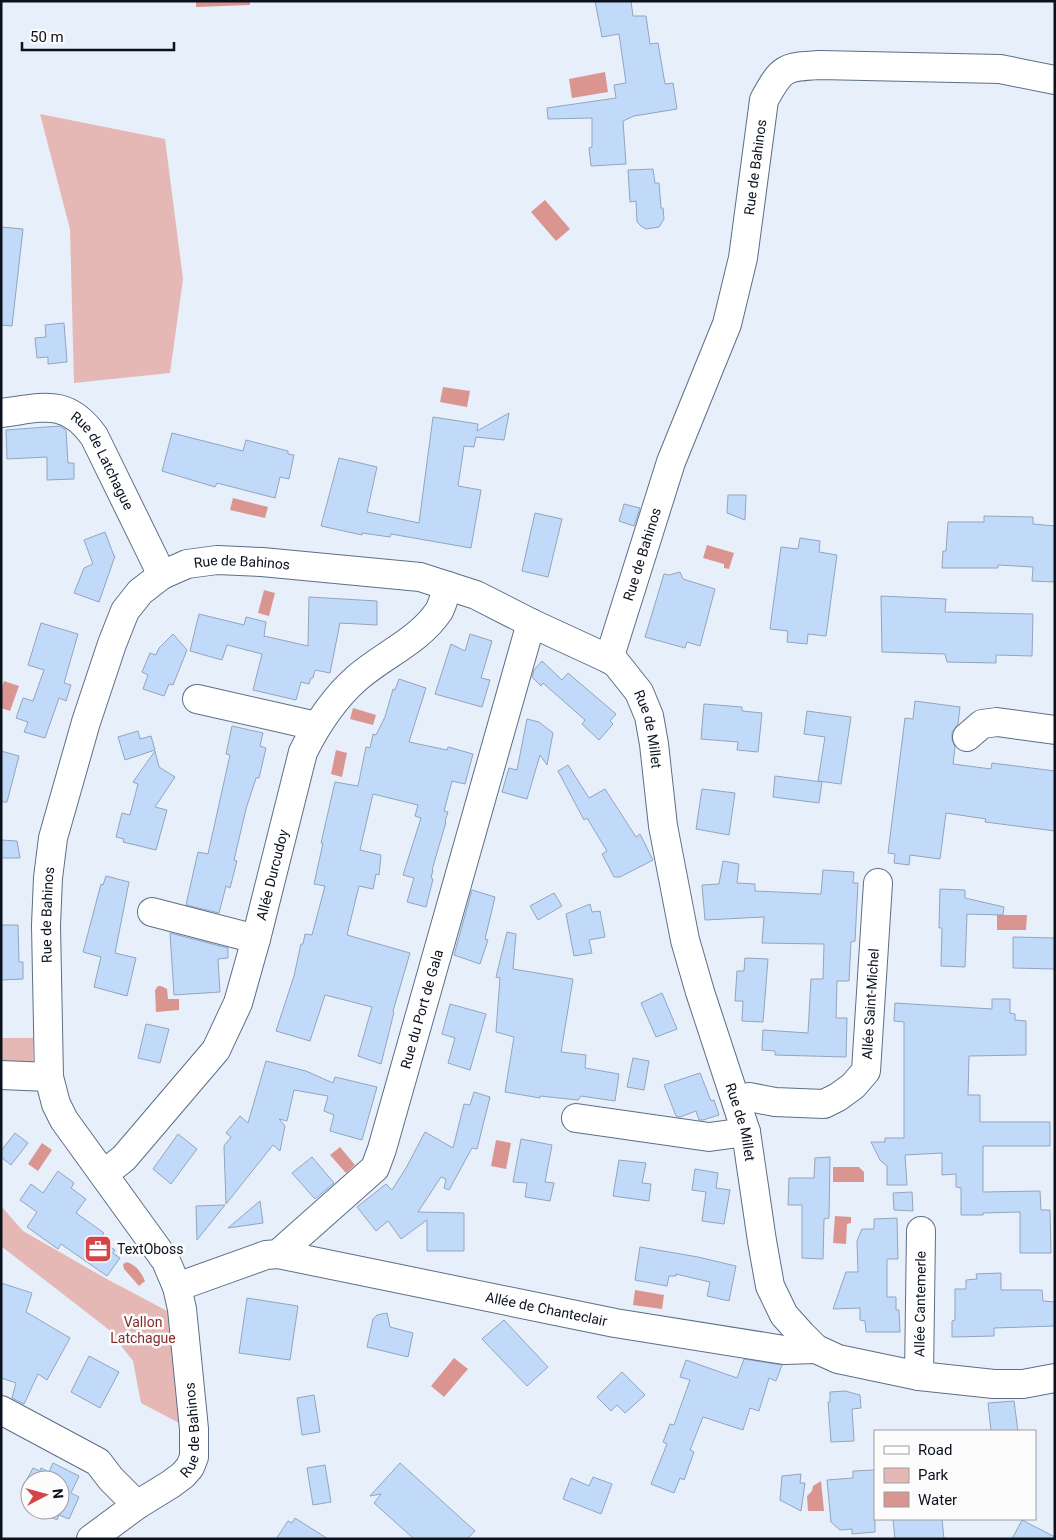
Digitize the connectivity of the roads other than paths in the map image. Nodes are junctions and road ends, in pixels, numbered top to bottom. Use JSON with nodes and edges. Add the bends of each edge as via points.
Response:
{"nodes":[{"id":1,"x":1055,"y":80,"type":"edge"},
{"id":2,"x":1,"y":413,"type":"edge"},
{"id":3,"x":162,"y":575,"type":"junction"},
{"id":4,"x":448,"y":586,"type":"junction"},
{"id":5,"x":531,"y":623,"type":"junction"},
{"id":6,"x":609,"y":659,"type":"junction"},
{"id":7,"x":197,"y":699,"type":"dead end"},
{"id":8,"x":316,"y":726,"type":"junction"},
{"id":9,"x":1055,"y":730,"type":"edge"},
{"id":10,"x":967,"y":737,"type":"dead end"},
{"id":11,"x":878,"y":883,"type":"dead end"},
{"id":12,"x":152,"y":912,"type":"dead end"},
{"id":13,"x":256,"y":939,"type":"junction"},
{"id":14,"x":1,"y":1075,"type":"edge"},
{"id":15,"x":49,"y":1078,"type":"junction"},
{"id":16,"x":736,"y":1099,"type":"junction"},
{"id":17,"x":576,"y":1118,"type":"dead end"},
{"id":18,"x":746,"y":1132,"type":"junction"},
{"id":19,"x":104,"y":1174,"type":"junction"},
{"id":20,"x":920,"y":1231,"type":"dead end"},
{"id":21,"x":278,"y":1254,"type":"junction"},
{"id":22,"x":178,"y":1287,"type":"junction"},
{"id":23,"x":816,"y":1349,"type":"junction"},
{"id":24,"x":919,"y":1376,"type":"junction"},
{"id":25,"x":1055,"y":1378,"type":"edge"},
{"id":26,"x":1,"y":1410,"type":"edge"},
{"id":27,"x":137,"y":1505,"type":"junction"},
{"id":28,"x":91,"y":1539,"type":"edge"}],
"edges":[{"from":1,"to":6,"type":"street","name":"Rue de Bahinos","via":[[1000,69],[820,65],[792,67],[776,77],[764,100],[743,258],[727,324],[671,462]]},
{"from":2,"to":3,"type":"street","name":"Rue de Latchague","via":[[53,407],[71,413],[86,425],[98,443]]},
{"from":3,"to":4,"type":"street","name":"Rue de Bahinos","via":[[187,564],[217,560],[420,577]]},
{"from":3,"to":15,"type":"street","name":"Rue de Bahinos","via":[[140,592],[124,611],[89,714],[53,838],[46,925]]},
{"from":4,"to":5,"type":"street","name":"Rue de Bahinos"},
{"from":4,"to":8,"type":"street","name":"Allée Durcudoy","via":[[439,610],[418,634],[356,678]]},
{"from":5,"to":6,"type":"street","name":"Rue de Bahinos"},
{"from":5,"to":21,"type":"street","name":"Rue du Port de Gala","via":[[388,1130],[374,1168]]},
{"from":6,"to":16,"type":"street","name":"Rue de Millet","via":[[639,692],[649,716],[667,851],[685,940]]},
{"from":7,"to":8,"type":"street"},
{"from":8,"to":13,"type":"street","name":"Allée Durcudoy","via":[[303,752]]},
{"from":9,"to":10,"type":"street","via":[[997,722],[982,724]]},
{"from":11,"to":16,"type":"street","name":"Allée Saint-Michel","via":[[866,1071],[853,1086],[824,1104],[775,1102],[749,1097]]},
{"from":12,"to":13,"type":"street"},
{"from":13,"to":19,"type":"street","name":"Allée Durcudoy","via":[[238,1003],[216,1050],[124,1158]]},
{"from":14,"to":15,"type":"street"},
{"from":15,"to":19,"type":"street","name":"Rue de Bahinos","via":[[64,1120]]},
{"from":16,"to":18,"type":"street","name":"Rue de Millet"},
{"from":17,"to":18,"type":"street","via":[[709,1137]]},
{"from":18,"to":23,"type":"street","name":"Rue de Millet","via":[[770,1286],[784,1315]]},
{"from":19,"to":22,"type":"street","name":"Rue de Bahinos","via":[[166,1261]]},
{"from":20,"to":24,"type":"street","name":"Allée Cantemerle"},
{"from":21,"to":22,"type":"street","name":"Rue du Port de Gala"},
{"from":21,"to":23,"type":"street","name":"Allée de Chanteclair","via":[[615,1323],[784,1350]]},
{"from":22,"to":27,"type":"street","name":"Rue de Bahinos","via":[[194,1429],[194,1458],[183,1475]]},
{"from":23,"to":24,"type":"street","name":"Rue de Millet","via":[[838,1359]]},
{"from":24,"to":25,"type":"street","name":"Rue de Millet","via":[[994,1384],[1023,1384]]},
{"from":26,"to":27,"type":"street","via":[[98,1462]]},
{"from":27,"to":28,"type":"street","name":"Rue de Bahinos"}]}
